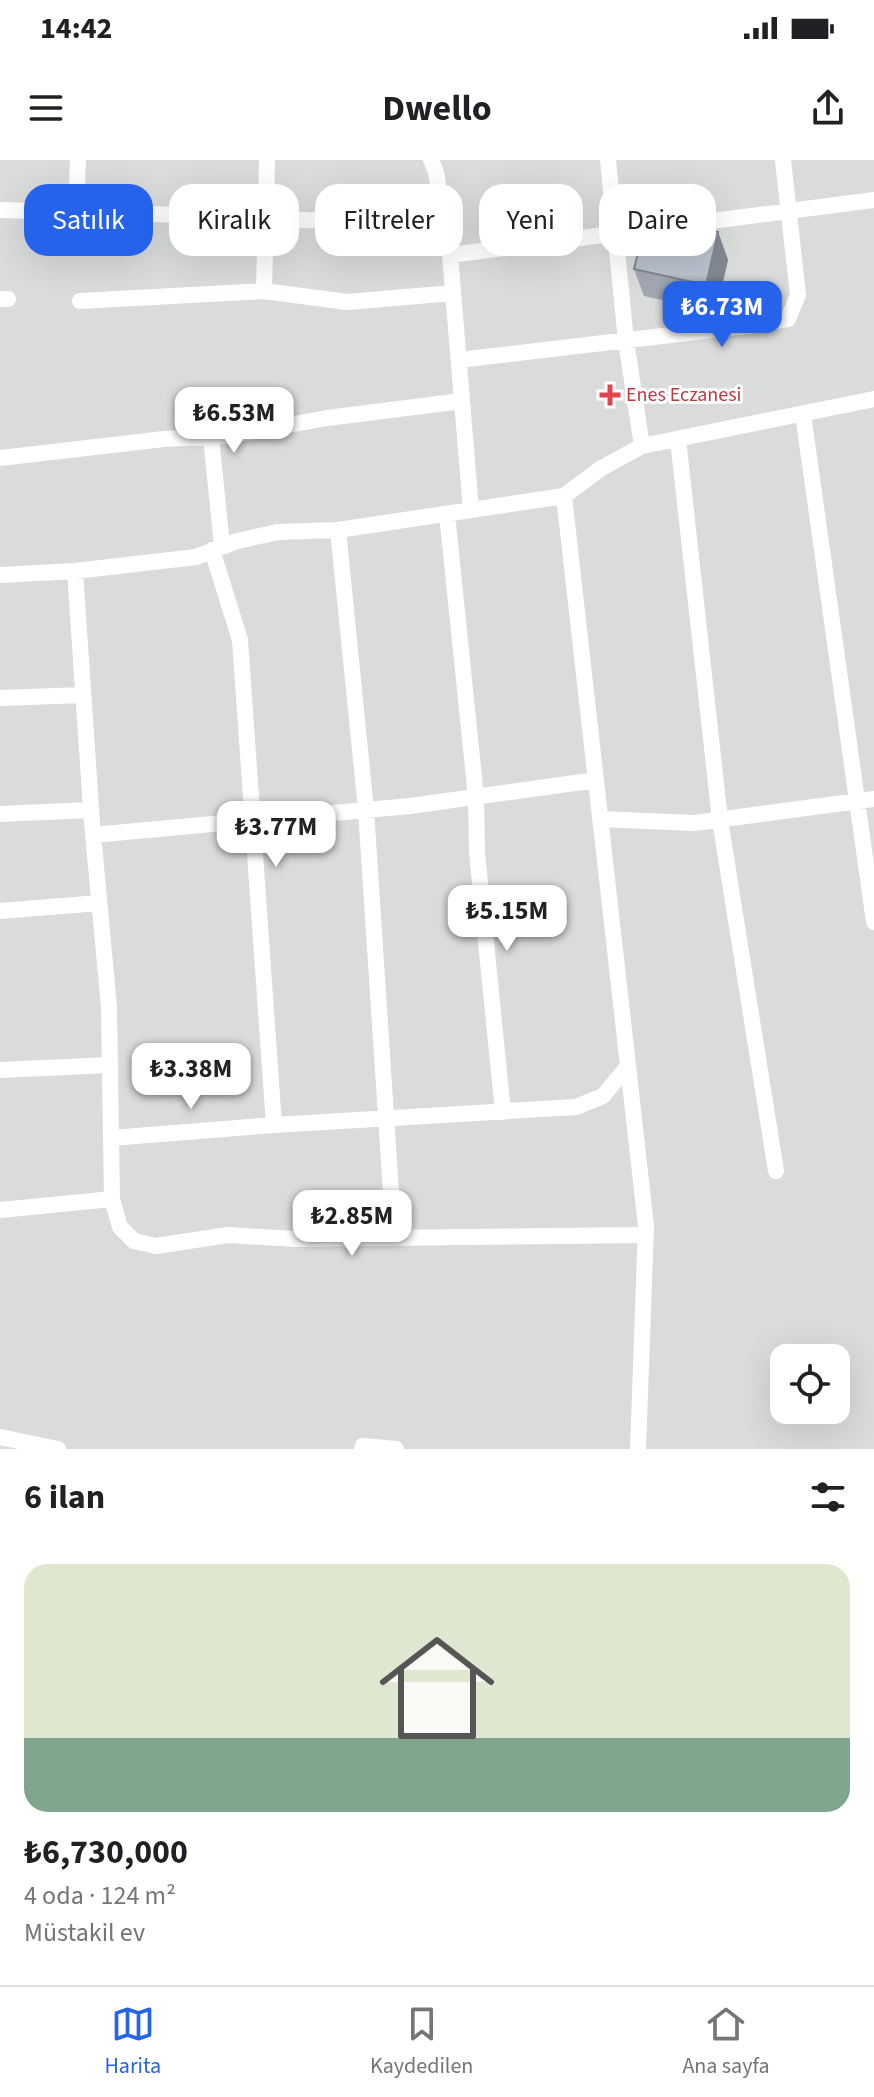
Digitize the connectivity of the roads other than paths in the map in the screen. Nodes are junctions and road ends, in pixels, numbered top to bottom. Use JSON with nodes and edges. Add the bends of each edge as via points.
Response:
{"nodes":[{"id":1,"x":78,"y":160,"type":"edge"},
{"id":2,"x":267,"y":160,"type":"edge"},
{"id":3,"x":431,"y":160,"type":"edge"},
{"id":4,"x":608,"y":160,"type":"edge"},
{"id":5,"x":783,"y":160,"type":"edge"},
{"id":6,"x":77,"y":184,"type":"edge"},
{"id":7,"x":267,"y":184,"type":"edge"},
{"id":8,"x":438,"y":184,"type":"edge"},
{"id":9,"x":610,"y":184,"type":"edge"},
{"id":10,"x":874,"y":200,"type":"edge"},
{"id":11,"x":0,"y":210,"type":"edge"},
{"id":12,"x":24,"y":211,"type":"edge"},
{"id":13,"x":787,"y":211,"type":"junction"},
{"id":14,"x":716,"y":220,"type":"edge"},
{"id":15,"x":599,"y":236,"type":"edge"},
{"id":16,"x":463,"y":253,"type":"edge"},
{"id":17,"x":265,"y":256,"type":"edge"},
{"id":18,"x":450,"y":256,"type":"edge"},
{"id":19,"x":616,"y":256,"type":"edge"},
{"id":20,"x":264,"y":291,"type":"junction"},
{"id":21,"x":453,"y":293,"type":"junction"},
{"id":22,"x":80,"y":301,"type":"dead end"},
{"id":23,"x":626,"y":341,"type":"junction"},
{"id":24,"x":459,"y":360,"type":"junction"},
{"id":25,"x":874,"y":399,"type":"edge"},
{"id":26,"x":462,"y":401,"type":"junction"},
{"id":27,"x":803,"y":414,"type":"junction"},
{"id":28,"x":211,"y":437,"type":"junction"},
{"id":29,"x":678,"y":439,"type":"junction"},
{"id":30,"x":642,"y":446,"type":"junction"},
{"id":31,"x":0,"y":458,"type":"edge"},
{"id":32,"x":564,"y":496,"type":"junction"},
{"id":33,"x":471,"y":510,"type":"junction"},
{"id":34,"x":447,"y":514,"type":"junction"},
{"id":35,"x":338,"y":530,"type":"junction"},
{"id":36,"x":217,"y":548,"type":"junction"},
{"id":37,"x":75,"y":571,"type":"junction"},
{"id":38,"x":0,"y":575,"type":"edge"},
{"id":39,"x":83,"y":695,"type":"junction"},
{"id":40,"x":0,"y":698,"type":"edge"},
{"id":41,"x":596,"y":780,"type":"junction"},
{"id":42,"x":476,"y":797,"type":"junction"},
{"id":43,"x":874,"y":799,"type":"edge"},
{"id":44,"x":856,"y":802,"type":"junction"},
{"id":45,"x":91,"y":810,"type":"junction"},
{"id":46,"x":366,"y":810,"type":"junction"},
{"id":47,"x":0,"y":814,"type":"edge"},
{"id":48,"x":600,"y":819,"type":"junction"},
{"id":49,"x":252,"y":820,"type":"junction"},
{"id":50,"x":720,"y":820,"type":"junction"},
{"id":51,"x":93,"y":835,"type":"junction"},
{"id":52,"x":99,"y":903,"type":"junction"},
{"id":53,"x":0,"y":911,"type":"edge"},
{"id":54,"x":874,"y":922,"type":"edge"},
{"id":55,"x":110,"y":1065,"type":"junction"},
{"id":56,"x":628,"y":1066,"type":"junction"},
{"id":57,"x":0,"y":1070,"type":"edge"},
{"id":58,"x":503,"y":1112,"type":"junction"},
{"id":59,"x":386,"y":1120,"type":"junction"},
{"id":60,"x":274,"y":1125,"type":"junction"},
{"id":61,"x":111,"y":1138,"type":"junction"},
{"id":62,"x":776,"y":1171,"type":"dead end"},
{"id":63,"x":112,"y":1199,"type":"junction"},
{"id":64,"x":0,"y":1210,"type":"edge"},
{"id":65,"x":646,"y":1235,"type":"junction"},
{"id":66,"x":394,"y":1238,"type":"junction"},
{"id":67,"x":0,"y":1437,"type":"edge"},
{"id":68,"x":58,"y":1449,"type":"edge"},
{"id":69,"x":362,"y":1449,"type":"edge"},
{"id":70,"x":396,"y":1449,"type":"edge"},
{"id":71,"x":638,"y":1449,"type":"edge"}],
"edges":[{"from":1,"to":6,"type":"street"},
{"from":2,"to":7,"type":"street"},
{"from":3,"to":8,"type":"street"},
{"from":4,"to":9,"type":"street"},
{"from":5,"to":13,"type":"street"},
{"from":10,"to":13,"type":"street"},
{"from":11,"to":12,"type":"street"},
{"from":13,"to":14,"type":"street"},
{"from":13,"to":23,"type":"street","via":[[798,295],[788,319]]},
{"from":15,"to":16,"type":"street"},
{"from":17,"to":20,"type":"street"},
{"from":18,"to":21,"type":"street"},
{"from":19,"to":23,"type":"street"},
{"from":20,"to":21,"type":"street","via":[[347,302]]},
{"from":20,"to":22,"type":"street"},
{"from":21,"to":24,"type":"street"},
{"from":23,"to":24,"type":"street"},
{"from":23,"to":30,"type":"street"},
{"from":24,"to":26,"type":"street"},
{"from":25,"to":27,"type":"street"},
{"from":26,"to":28,"type":"street"},
{"from":26,"to":33,"type":"street"},
{"from":27,"to":29,"type":"street"},
{"from":27,"to":44,"type":"street"},
{"from":28,"to":31,"type":"street"},
{"from":28,"to":36,"type":"street"},
{"from":29,"to":30,"type":"street"},
{"from":29,"to":50,"type":"street"},
{"from":30,"to":32,"type":"street"},
{"from":32,"to":33,"type":"street"},
{"from":32,"to":41,"type":"street"},
{"from":33,"to":34,"type":"street"},
{"from":34,"to":35,"type":"street"},
{"from":34,"to":42,"type":"street"},
{"from":35,"to":36,"type":"street","via":[[278,532]]},
{"from":35,"to":46,"type":"street"},
{"from":36,"to":37,"type":"street","via":[[196,557]]},
{"from":36,"to":49,"type":"street","via":[[240,640]]},
{"from":37,"to":38,"type":"street"},
{"from":37,"to":39,"type":"street"},
{"from":39,"to":40,"type":"street"},
{"from":39,"to":45,"type":"street"},
{"from":41,"to":42,"type":"street"},
{"from":41,"to":48,"type":"street"},
{"from":42,"to":46,"type":"street"},
{"from":42,"to":58,"type":"street"},
{"from":43,"to":44,"type":"street"},
{"from":44,"to":50,"type":"street"},
{"from":44,"to":54,"type":"street"},
{"from":45,"to":47,"type":"street"},
{"from":45,"to":51,"type":"street"},
{"from":46,"to":49,"type":"street"},
{"from":46,"to":59,"type":"street"},
{"from":48,"to":50,"type":"street"},
{"from":48,"to":56,"type":"street"},
{"from":49,"to":51,"type":"street"},
{"from":49,"to":60,"type":"street"},
{"from":50,"to":62,"type":"street"},
{"from":51,"to":52,"type":"street"},
{"from":52,"to":53,"type":"street"},
{"from":52,"to":55,"type":"street"},
{"from":55,"to":57,"type":"street"},
{"from":55,"to":61,"type":"street"},
{"from":56,"to":58,"type":"street","via":[[603,1096],[576,1107]]},
{"from":56,"to":65,"type":"street"},
{"from":58,"to":59,"type":"street"},
{"from":59,"to":60,"type":"street"},
{"from":59,"to":66,"type":"street"},
{"from":60,"to":61,"type":"street"},
{"from":61,"to":63,"type":"street"},
{"from":63,"to":64,"type":"street"},
{"from":63,"to":66,"type":"street","via":[[120,1227],[134,1241],[156,1246],[228,1235]]},
{"from":65,"to":66,"type":"street"},
{"from":65,"to":71,"type":"street"},
{"from":67,"to":68,"type":"street"},
{"from":69,"to":70,"type":"street"}]}
